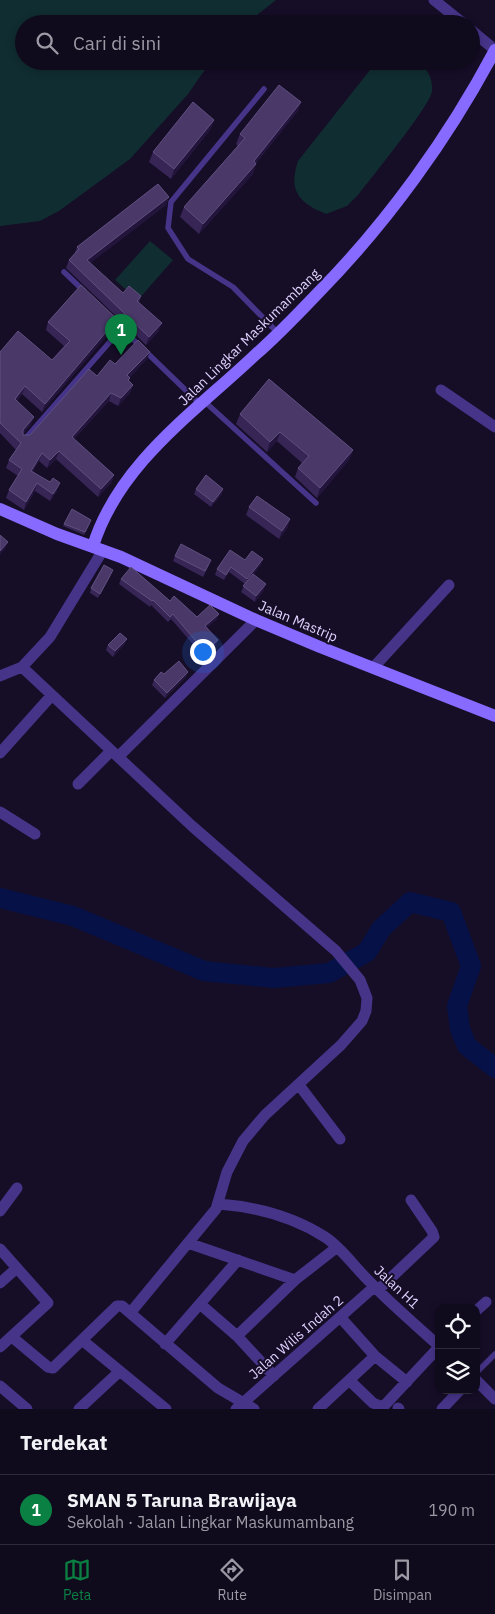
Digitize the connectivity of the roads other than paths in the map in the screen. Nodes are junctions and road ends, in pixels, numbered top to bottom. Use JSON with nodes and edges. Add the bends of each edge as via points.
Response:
{"nodes":[{"id":1,"x":434,"y":0,"type":"edge"},
{"id":2,"x":453,"y":15,"type":"edge"},
{"id":3,"x":480,"y":38,"type":"edge"},
{"id":4,"x":495,"y":50,"type":"edge"},
{"id":5,"x":264,"y":89,"type":"dead end"},
{"id":6,"x":64,"y":272,"type":"dead end"},
{"id":7,"x":90,"y":297,"type":"edge"},
{"id":8,"x":103,"y":310,"type":"edge"},
{"id":9,"x":122,"y":328,"type":"junction"},
{"id":10,"x":278,"y":333,"type":"junction"},
{"id":11,"x":440,"y":390,"type":"dead end"},
{"id":12,"x":202,"y":403,"type":"junction"},
{"id":13,"x":495,"y":427,"type":"edge"},
{"id":14,"x":24,"y":440,"type":"edge"},
{"id":15,"x":316,"y":503,"type":"dead end"},
{"id":16,"x":0,"y":509,"type":"edge"},
{"id":17,"x":98,"y":548,"type":"junction"},
{"id":18,"x":449,"y":585,"type":"dead end"},
{"id":19,"x":256,"y":620,"type":"junction"},
{"id":20,"x":22,"y":667,"type":"junction"},
{"id":21,"x":373,"y":668,"type":"junction"},
{"id":22,"x":0,"y":676,"type":"edge"},
{"id":23,"x":52,"y":695,"type":"junction"},
{"id":24,"x":495,"y":716,"type":"edge"},
{"id":25,"x":0,"y":753,"type":"edge"},
{"id":26,"x":115,"y":753,"type":"junction"},
{"id":27,"x":78,"y":784,"type":"dead end"},
{"id":28,"x":0,"y":812,"type":"edge"},
{"id":29,"x":35,"y":834,"type":"dead end"},
{"id":30,"x":299,"y":1085,"type":"junction"},
{"id":31,"x":340,"y":1139,"type":"dead end"},
{"id":32,"x":17,"y":1188,"type":"dead end"},
{"id":33,"x":411,"y":1200,"type":"dead end"},
{"id":34,"x":219,"y":1204,"type":"junction"},
{"id":35,"x":0,"y":1211,"type":"edge"},
{"id":36,"x":188,"y":1243,"type":"junction"},
{"id":37,"x":336,"y":1248,"type":"junction"},
{"id":38,"x":0,"y":1249,"type":"edge"},
{"id":39,"x":238,"y":1260,"type":"junction"},
{"id":40,"x":17,"y":1268,"type":"junction"},
{"id":41,"x":295,"y":1280,"type":"junction"},
{"id":42,"x":0,"y":1283,"type":"edge"},
{"id":43,"x":376,"y":1288,"type":"junction"},
{"id":44,"x":486,"y":1302,"type":"dead end"},
{"id":45,"x":200,"y":1304,"type":"junction"},
{"id":46,"x":480,"y":1307,"type":"edge"},
{"id":47,"x":131,"y":1312,"type":"junction"},
{"id":48,"x":341,"y":1318,"type":"junction"},
{"id":49,"x":238,"y":1336,"type":"junction"},
{"id":50,"x":12,"y":1337,"type":"junction"},
{"id":51,"x":82,"y":1340,"type":"junction"},
{"id":52,"x":435,"y":1343,"type":"edge"},
{"id":53,"x":165,"y":1344,"type":"junction"},
{"id":54,"x":0,"y":1347,"type":"edge"},
{"id":55,"x":437,"y":1349,"type":"edge"},
{"id":56,"x":495,"y":1354,"type":"edge"},
{"id":57,"x":375,"y":1356,"type":"junction"},
{"id":58,"x":480,"y":1369,"type":"edge"},
{"id":59,"x":120,"y":1371,"type":"junction"},
{"id":60,"x":274,"y":1376,"type":"junction"},
{"id":61,"x":349,"y":1380,"type":"junction"},
{"id":62,"x":407,"y":1382,"type":"junction"},
{"id":63,"x":480,"y":1384,"type":"edge"},
{"id":64,"x":0,"y":1386,"type":"edge"},
{"id":65,"x":456,"y":1394,"type":"edge"},
{"id":66,"x":495,"y":1399,"type":"edge"},
{"id":67,"x":240,"y":1405,"type":"edge"},
{"id":68,"x":160,"y":1407,"type":"edge"},
{"id":69,"x":27,"y":1409,"type":"edge"},
{"id":70,"x":79,"y":1409,"type":"edge"},
{"id":71,"x":254,"y":1409,"type":"edge"},
{"id":72,"x":318,"y":1409,"type":"edge"},
{"id":73,"x":442,"y":1409,"type":"edge"}],
"edges":[{"from":1,"to":2,"type":"street"},
{"from":3,"to":4,"type":"street"},
{"from":4,"to":10,"type":"street","name":"Jalan Lingkar Maskumambang","via":[[452,124],[381,220],[348,262]]},
{"from":5,"to":10,"type":"lane","via":[[171,202],[168,228],[188,259],[233,287]]},
{"from":6,"to":7,"type":"lane"},
{"from":8,"to":9,"type":"lane"},
{"from":9,"to":12,"type":"lane"},
{"from":9,"to":14,"type":"lane"},
{"from":10,"to":12,"type":"street","name":"Jalan Lingkar Maskumambang"},
{"from":11,"to":13,"type":"street"},
{"from":12,"to":15,"type":"lane"},
{"from":12,"to":17,"type":"street","name":"Jalan Lingkar Maskumambang","via":[[128,478],[106,512]]},
{"from":16,"to":17,"type":"street","name":"Jalan Mastrip"},
{"from":17,"to":19,"type":"street","name":"Jalan Mastrip"},
{"from":17,"to":20,"type":"street","via":[[50,637]]},
{"from":18,"to":21,"type":"street"},
{"from":19,"to":21,"type":"street","name":"Jalan Mastrip"},
{"from":19,"to":26,"type":"street"},
{"from":20,"to":22,"type":"street"},
{"from":20,"to":23,"type":"street"},
{"from":21,"to":24,"type":"street","name":"Jalan Mastrip"},
{"from":23,"to":25,"type":"street"},
{"from":23,"to":26,"type":"street"},
{"from":26,"to":27,"type":"street"},
{"from":26,"to":30,"type":"street","via":[[192,826],[336,950],[360,980],[367,998],[362,1021]]},
{"from":28,"to":29,"type":"street"},
{"from":30,"to":31,"type":"street"},
{"from":30,"to":34,"type":"street","via":[[243,1140],[232,1158]]},
{"from":32,"to":35,"type":"street"},
{"from":33,"to":43,"type":"street","name":"Jalan Wilis Indah 2","via":[[434,1237]]},
{"from":34,"to":36,"type":"street"},
{"from":34,"to":37,"type":"street","name":"Jalan H1","via":[[275,1213],[317,1232]]},
{"from":36,"to":39,"type":"street"},
{"from":36,"to":47,"type":"street"},
{"from":37,"to":41,"type":"street"},
{"from":37,"to":43,"type":"street","name":"Jalan H1"},
{"from":38,"to":40,"type":"street"},
{"from":39,"to":41,"type":"street"},
{"from":39,"to":45,"type":"street"},
{"from":40,"to":42,"type":"street"},
{"from":40,"to":50,"type":"street","via":[[48,1303]]},
{"from":41,"to":49,"type":"street"},
{"from":43,"to":48,"type":"street","name":"Jalan Wilis Indah 2"},
{"from":43,"to":52,"type":"street","name":"Jalan H1"},
{"from":44,"to":46,"type":"street"},
{"from":45,"to":49,"type":"street"},
{"from":45,"to":53,"type":"street"},
{"from":47,"to":51,"type":"street","via":[[116,1306]]},
{"from":47,"to":53,"type":"street"},
{"from":48,"to":57,"type":"street"},
{"from":48,"to":60,"type":"street","name":"Jalan Wilis Indah 2"},
{"from":49,"to":60,"type":"street"},
{"from":50,"to":51,"type":"street","via":[[53,1368]]},
{"from":50,"to":54,"type":"street"},
{"from":51,"to":59,"type":"street"},
{"from":53,"to":67,"type":"street"},
{"from":55,"to":62,"type":"street"},
{"from":56,"to":58,"type":"lane"},
{"from":57,"to":61,"type":"street"},
{"from":57,"to":62,"type":"street"},
{"from":59,"to":68,"type":"street"},
{"from":59,"to":70,"type":"street"},
{"from":60,"to":67,"type":"street","name":"Jalan Wilis Indah 2"},
{"from":61,"to":62,"type":"street","via":[[373,1403],[382,1407]]},
{"from":61,"to":72,"type":"street"},
{"from":63,"to":66,"type":"street"},
{"from":64,"to":69,"type":"street"},
{"from":65,"to":73,"type":"street"},
{"from":67,"to":71,"type":"street"}]}
